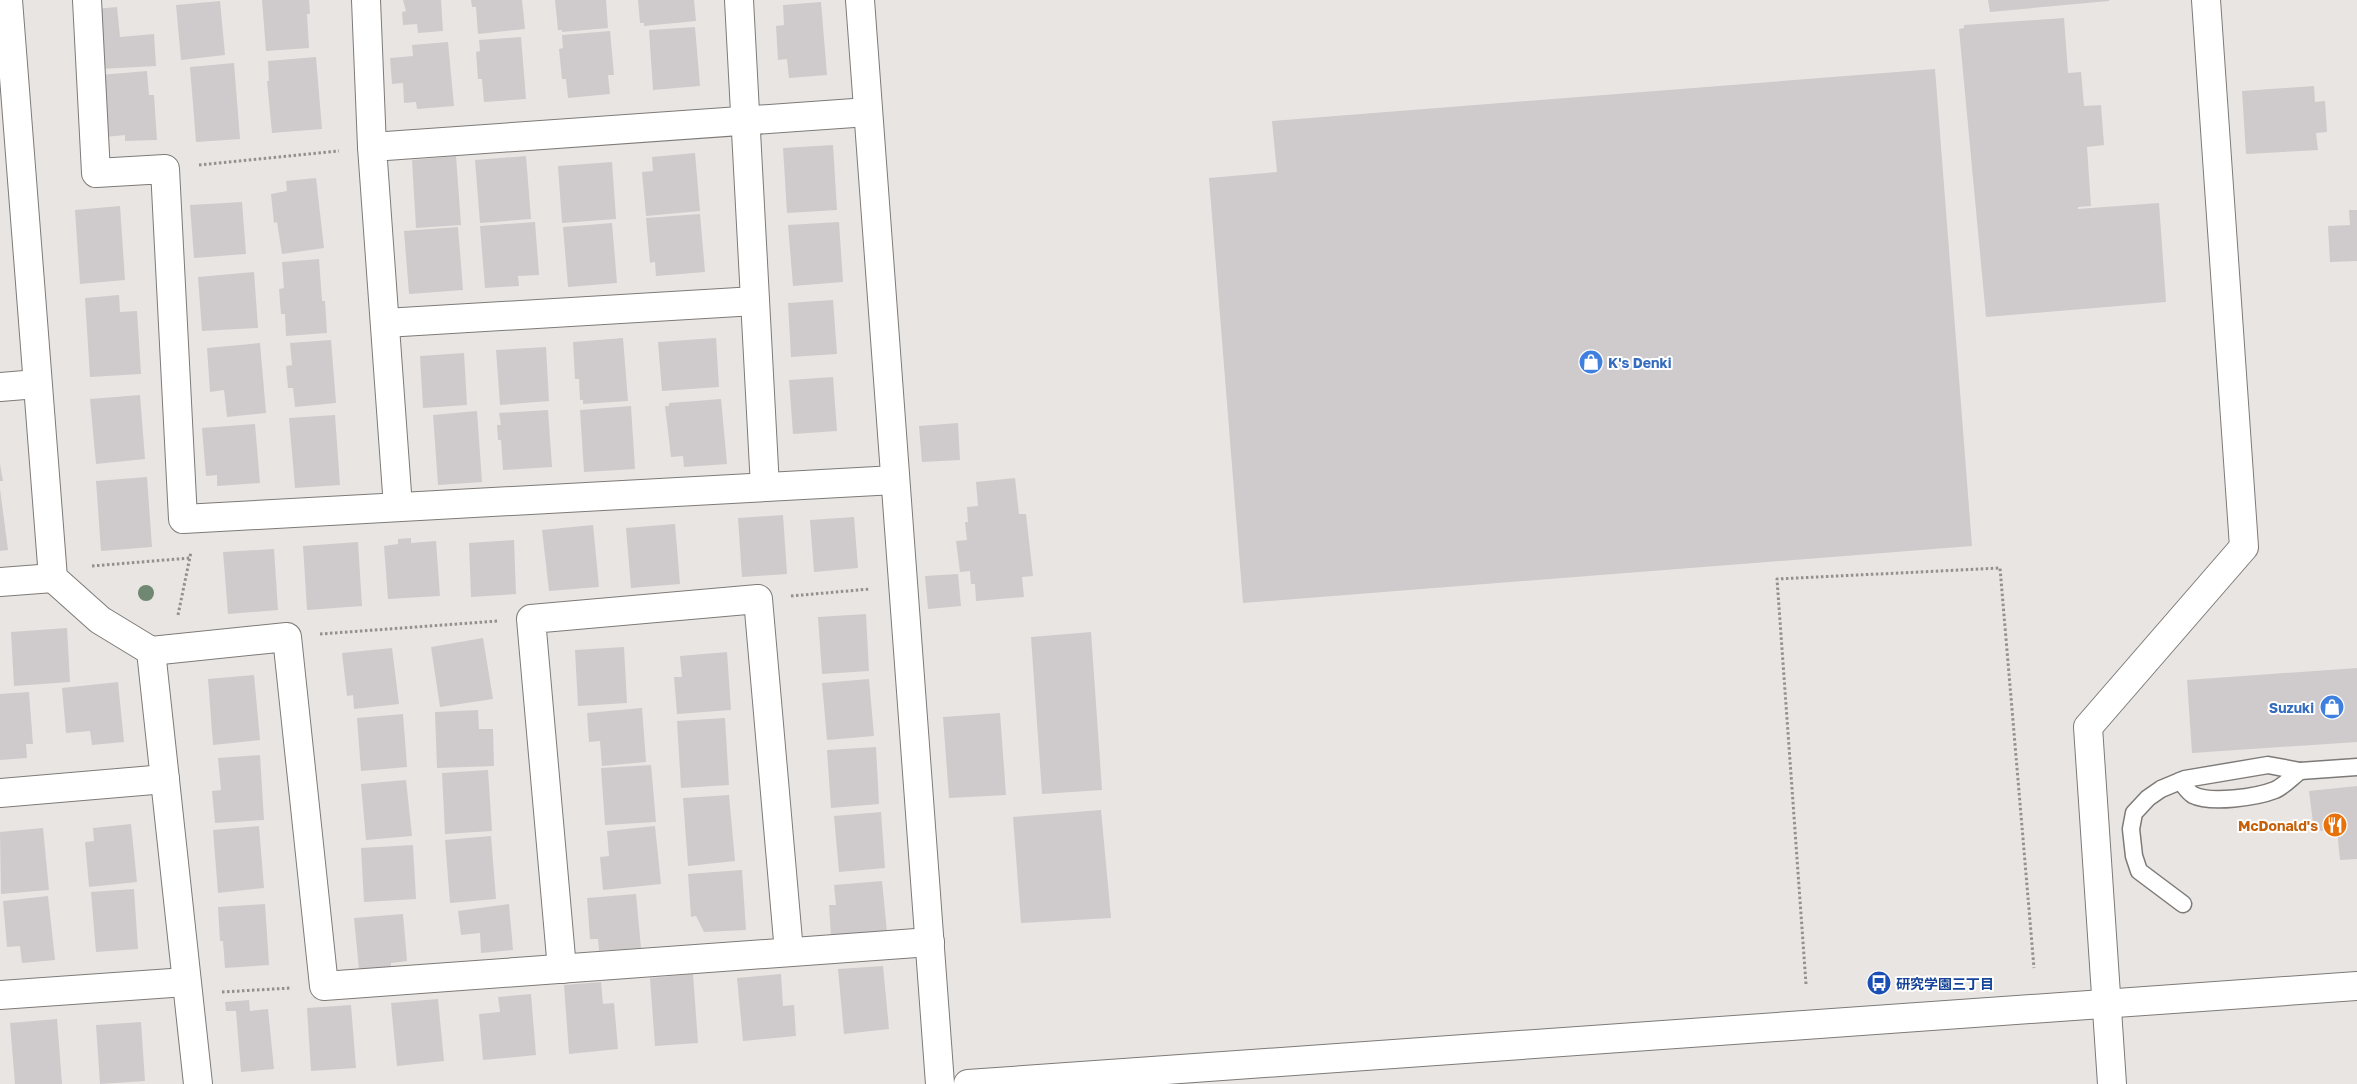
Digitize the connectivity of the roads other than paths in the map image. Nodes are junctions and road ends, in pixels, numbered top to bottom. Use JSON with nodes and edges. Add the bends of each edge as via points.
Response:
{"nodes":[{"id":1,"x":8,"y":0,"type":"edge"},
{"id":2,"x":87,"y":0,"type":"edge"},
{"id":3,"x":366,"y":0,"type":"edge"},
{"id":4,"x":739,"y":0,"type":"edge"},
{"id":5,"x":860,"y":0,"type":"edge"},
{"id":6,"x":2206,"y":0,"type":"edge"},
{"id":7,"x":868,"y":112,"type":"junction"},
{"id":8,"x":746,"y":120,"type":"junction"},
{"id":9,"x":372,"y":147,"type":"junction"},
{"id":10,"x":12,"y":178,"type":"edge"},
{"id":11,"x":755,"y":302,"type":"junction"},
{"id":12,"x":385,"y":323,"type":"junction"},
{"id":13,"x":37,"y":384,"type":"junction"},
{"id":14,"x":0,"y":387,"type":"edge"},
{"id":15,"x":895,"y":480,"type":"junction"},
{"id":16,"x":765,"y":487,"type":"junction"},
{"id":17,"x":398,"y":507,"type":"junction"},
{"id":18,"x":53,"y":578,"type":"junction"},
{"id":19,"x":0,"y":582,"type":"edge"},
{"id":20,"x":151,"y":651,"type":"junction"},
{"id":21,"x":2357,"y":767,"type":"edge"},
{"id":22,"x":2300,"y":771,"type":"junction"},
{"id":23,"x":165,"y":779,"type":"junction"},
{"id":24,"x":2180,"y":781,"type":"junction"},
{"id":25,"x":0,"y":793,"type":"edge"},
{"id":26,"x":2183,"y":904,"type":"dead end"},
{"id":27,"x":930,"y":942,"type":"junction"},
{"id":28,"x":789,"y":952,"type":"junction"},
{"id":29,"x":562,"y":969,"type":"junction"},
{"id":30,"x":186,"y":982,"type":"junction"},
{"id":31,"x":2357,"y":986,"type":"edge"},
{"id":32,"x":0,"y":995,"type":"edge"},
{"id":33,"x":2108,"y":1005,"type":"junction"},
{"id":34,"x":1152,"y":1077,"type":"edge"},
{"id":35,"x":198,"y":1084,"type":"edge"},
{"id":36,"x":940,"y":1084,"type":"edge"},
{"id":37,"x":968,"y":1084,"type":"edge"},
{"id":38,"x":2112,"y":1084,"type":"edge"}],
"edges":[{"from":1,"to":10,"type":"street"},
{"from":2,"to":17,"type":"street","via":[[96,172],[165,169],[184,518]]},
{"from":3,"to":9,"type":"street"},
{"from":4,"to":8,"type":"street"},
{"from":5,"to":7,"type":"street"},
{"from":6,"to":33,"type":"street","via":[[2244,547],[2088,727]]},
{"from":7,"to":8,"type":"street"},
{"from":7,"to":15,"type":"street"},
{"from":8,"to":9,"type":"street"},
{"from":8,"to":11,"type":"street"},
{"from":9,"to":12,"type":"street"},
{"from":10,"to":13,"type":"street"},
{"from":11,"to":12,"type":"street"},
{"from":11,"to":16,"type":"street"},
{"from":12,"to":17,"type":"street"},
{"from":13,"to":14,"type":"street"},
{"from":13,"to":18,"type":"street"},
{"from":15,"to":16,"type":"street"},
{"from":15,"to":27,"type":"street"},
{"from":16,"to":17,"type":"street"},
{"from":18,"to":19,"type":"street"},
{"from":18,"to":20,"type":"street","via":[[100,620]]},
{"from":20,"to":23,"type":"street"},
{"from":20,"to":29,"type":"street","via":[[287,637],[324,986]]},
{"from":21,"to":22,"type":"lane"},
{"from":22,"to":24,"type":"lane","via":[[2268,765]]},
{"from":22,"to":24,"type":"lane","via":[[2277,789],[2258,795],[2220,799],[2192,794]]},
{"from":23,"to":25,"type":"street"},
{"from":23,"to":30,"type":"street"},
{"from":24,"to":26,"type":"lane","via":[[2148,798],[2134,813],[2130,829],[2139,871]]},
{"from":27,"to":28,"type":"street"},
{"from":27,"to":36,"type":"street"},
{"from":28,"to":29,"type":"street"},
{"from":28,"to":29,"type":"street","via":[[758,599],[531,618]]},
{"from":30,"to":32,"type":"street"},
{"from":30,"to":35,"type":"street"},
{"from":31,"to":33,"type":"street"},
{"from":33,"to":34,"type":"street"},
{"from":33,"to":38,"type":"street"},
{"from":34,"to":37,"type":"street"}]}
